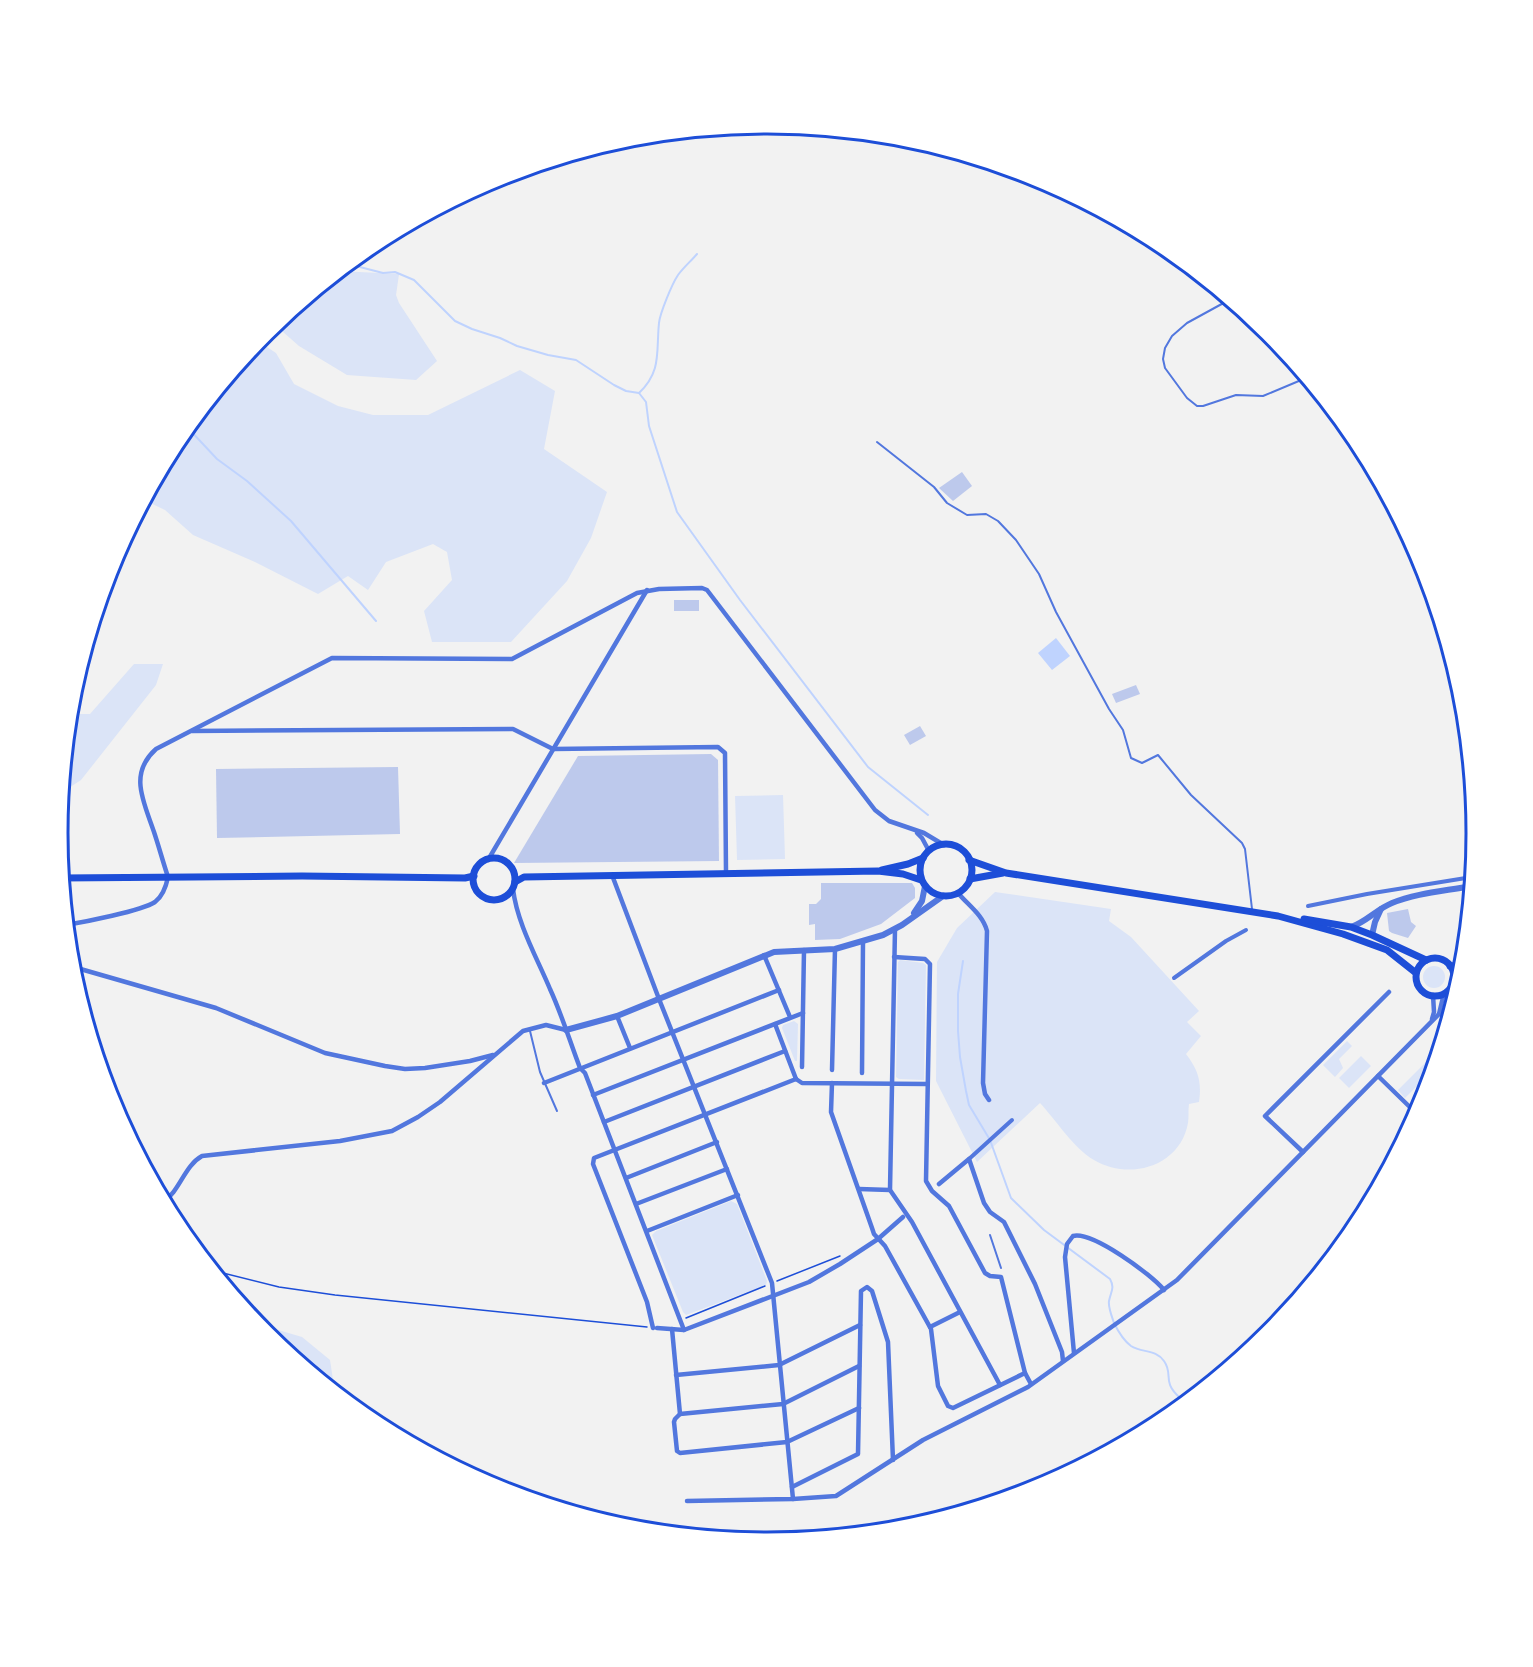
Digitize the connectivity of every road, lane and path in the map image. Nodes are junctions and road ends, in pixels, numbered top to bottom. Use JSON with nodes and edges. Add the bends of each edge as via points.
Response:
{"nodes":[{"id":1,"x":1222,"y":304,"type":"edge"},
{"id":2,"x":1299,"y":381,"type":"edge"},
{"id":3,"x":877,"y":442,"type":"dead end"},
{"id":4,"x":647,"y":590,"type":"junction"},
{"id":5,"x":192,"y":731,"type":"junction"},
{"id":6,"x":553,"y":750,"type":"junction"},
{"id":7,"x":915,"y":831,"type":"junction"},
{"id":8,"x":944,"y":844,"type":"junction"},
{"id":9,"x":494,"y":851,"type":"junction"},
{"id":10,"x":929,"y":851,"type":"junction"},
{"id":11,"x":922,"y":858,"type":"junction"},
{"id":12,"x":498,"y":859,"type":"junction"},
{"id":13,"x":488,"y":860,"type":"junction"},
{"id":14,"x":969,"y":860,"type":"junction"},
{"id":15,"x":514,"y":871,"type":"junction"},
{"id":16,"x":878,"y":871,"type":"junction"},
{"id":17,"x":726,"y":873,"type":"junction"},
{"id":18,"x":1006,"y":873,"type":"junction"},
{"id":19,"x":612,"y":875,"type":"junction"},
{"id":20,"x":474,"y":876,"type":"junction"},
{"id":21,"x":168,"y":877,"type":"junction"},
{"id":22,"x":524,"y":877,"type":"junction"},
{"id":23,"x":69,"y":878,"type":"edge"},
{"id":24,"x":465,"y":878,"type":"junction"},
{"id":25,"x":1464,"y":878,"type":"edge"},
{"id":26,"x":970,"y":879,"type":"junction"},
{"id":27,"x":923,"y":883,"type":"junction"},
{"id":28,"x":474,"y":884,"type":"junction"},
{"id":29,"x":514,"y":885,"type":"junction"},
{"id":30,"x":1463,"y":887,"type":"edge"},
{"id":31,"x":958,"y":893,"type":"junction"},
{"id":32,"x":943,"y":896,"type":"junction"},
{"id":33,"x":511,"y":898,"type":"junction"},
{"id":34,"x":1308,"y":906,"type":"dead end"},
{"id":35,"x":1382,"y":909,"type":"junction"},
{"id":36,"x":1252,"y":912,"type":"junction"},
{"id":37,"x":1278,"y":916,"type":"junction"},
{"id":38,"x":910,"y":918,"type":"junction"},
{"id":39,"x":73,"y":924,"type":"edge"},
{"id":40,"x":1352,"y":927,"type":"junction"},
{"id":41,"x":895,"y":929,"type":"junction"},
{"id":42,"x":1246,"y":930,"type":"dead end"},
{"id":43,"x":1372,"y":935,"type":"junction"},
{"id":44,"x":863,"y":941,"type":"junction"},
{"id":45,"x":835,"y":949,"type":"junction"},
{"id":46,"x":804,"y":950,"type":"junction"},
{"id":47,"x":764,"y":955,"type":"junction"},
{"id":48,"x":894,"y":957,"type":"junction"},
{"id":49,"x":1426,"y":960,"type":"junction"},
{"id":50,"x":1450,"y":966,"type":"joint"},
{"id":51,"x":81,"y":969,"type":"edge"},
{"id":52,"x":1452,"y":971,"type":"edge"},
{"id":53,"x":1416,"y":973,"type":"junction"},
{"id":54,"x":1174,"y":978,"type":"dead end"},
{"id":55,"x":1448,"y":988,"type":"edge"},
{"id":56,"x":778,"y":990,"type":"junction"},
{"id":57,"x":1389,"y":992,"type":"dead end"},
{"id":58,"x":1444,"y":993,"type":"junction"},
{"id":59,"x":1433,"y":995,"type":"junction"},
{"id":60,"x":659,"y":999,"type":"junction"},
{"id":61,"x":803,"y":1013,"type":"junction"},
{"id":62,"x":1442,"y":1013,"type":"edge"},
{"id":63,"x":1439,"y":1014,"type":"junction"},
{"id":64,"x":617,"y":1016,"type":"junction"},
{"id":65,"x":790,"y":1017,"type":"junction"},
{"id":66,"x":1431,"y":1022,"type":"junction"},
{"id":67,"x":775,"y":1024,"type":"junction"},
{"id":68,"x":529,"y":1029,"type":"junction"},
{"id":69,"x":566,"y":1030,"type":"junction"},
{"id":70,"x":672,"y":1031,"type":"junction"},
{"id":71,"x":630,"y":1048,"type":"junction"},
{"id":72,"x":785,"y":1051,"type":"junction"},
{"id":73,"x":496,"y":1054,"type":"junction"},
{"id":74,"x":684,"y":1059,"type":"junction"},
{"id":75,"x":802,"y":1067,"type":"dead end"},
{"id":76,"x":580,"y":1068,"type":"junction"},
{"id":77,"x":832,"y":1070,"type":"dead end"},
{"id":78,"x":862,"y":1073,"type":"dead end"},
{"id":79,"x":1378,"y":1076,"type":"junction"},
{"id":80,"x":796,"y":1079,"type":"junction"},
{"id":81,"x":544,"y":1083,"type":"junction"},
{"id":82,"x":832,"y":1083,"type":"junction"},
{"id":83,"x":892,"y":1083,"type":"junction"},
{"id":84,"x":927,"y":1084,"type":"junction"},
{"id":85,"x":694,"y":1086,"type":"junction"},
{"id":86,"x":593,"y":1095,"type":"junction"},
{"id":87,"x":989,"y":1100,"type":"dead end"},
{"id":88,"x":1409,"y":1107,"type":"edge"},
{"id":89,"x":557,"y":1111,"type":"dead end"},
{"id":90,"x":705,"y":1114,"type":"junction"},
{"id":91,"x":1012,"y":1120,"type":"dead end"},
{"id":92,"x":604,"y":1122,"type":"junction"},
{"id":93,"x":717,"y":1142,"type":"junction"},
{"id":94,"x":615,"y":1150,"type":"junction"},
{"id":95,"x":1303,"y":1152,"type":"junction"},
{"id":96,"x":969,"y":1159,"type":"junction"},
{"id":97,"x":727,"y":1169,"type":"junction"},
{"id":98,"x":626,"y":1178,"type":"junction"},
{"id":99,"x":939,"y":1184,"type":"dead end"},
{"id":100,"x":859,"y":1189,"type":"junction"},
{"id":101,"x":890,"y":1190,"type":"junction"},
{"id":102,"x":738,"y":1195,"type":"junction"},
{"id":103,"x":169,"y":1196,"type":"edge"},
{"id":104,"x":636,"y":1204,"type":"junction"},
{"id":105,"x":903,"y":1217,"type":"dead end"},
{"id":106,"x":647,"y":1232,"type":"junction"},
{"id":107,"x":990,"y":1235,"type":"dead end"},
{"id":108,"x":879,"y":1239,"type":"junction"},
{"id":109,"x":1001,"y":1268,"type":"dead end"},
{"id":110,"x":224,"y":1273,"type":"edge"},
{"id":111,"x":1164,"y":1290,"type":"junction"},
{"id":112,"x":774,"y":1297,"type":"junction"},
{"id":113,"x":960,"y":1312,"type":"junction"},
{"id":114,"x":860,"y":1325,"type":"junction"},
{"id":115,"x":930,"y":1327,"type":"junction"},
{"id":116,"x":655,"y":1328,"type":"junction"},
{"id":117,"x":672,"y":1329,"type":"junction"},
{"id":118,"x":684,"y":1330,"type":"junction"},
{"id":119,"x":1074,"y":1353,"type":"junction"},
{"id":120,"x":1063,"y":1361,"type":"junction"},
{"id":121,"x":779,"y":1365,"type":"junction"},
{"id":122,"x":859,"y":1366,"type":"junction"},
{"id":123,"x":1024,"y":1373,"type":"junction"},
{"id":124,"x":676,"y":1375,"type":"junction"},
{"id":125,"x":1031,"y":1384,"type":"junction"},
{"id":126,"x":1000,"y":1385,"type":"junction"},
{"id":127,"x":783,"y":1404,"type":"junction"},
{"id":128,"x":859,"y":1408,"type":"junction"},
{"id":129,"x":680,"y":1414,"type":"junction"},
{"id":130,"x":787,"y":1442,"type":"junction"},
{"id":131,"x":893,"y":1460,"type":"junction"},
{"id":132,"x":792,"y":1488,"type":"junction"},
{"id":133,"x":793,"y":1499,"type":"junction"},
{"id":134,"x":687,"y":1501,"type":"dead end"}],
"edges":[{"from":1,"to":2,"type":"lane","via":[[1187,323],[1165,348],[1165,368],[1187,398],[1203,406],[1236,395],[1263,396]]},
{"from":3,"to":36,"type":"lane","via":[[934,487],[947,503],[967,515],[986,514],[1016,540],[1039,574],[1056,612],[1123,730],[1131,758],[1142,763],[1158,755],[1191,795],[1242,843]]},
{"from":4,"to":5,"type":"street","via":[[512,659],[332,658]]},
{"from":4,"to":6,"type":"street"},
{"from":4,"to":7,"type":"street","via":[[707,590],[875,810],[889,821]]},
{"from":5,"to":6,"type":"street","via":[[513,729]]},
{"from":5,"to":21,"type":"street","via":[[149,755],[141,776],[142,798]]},
{"from":6,"to":9,"type":"street"},
{"from":6,"to":17,"type":"street","via":[[722,749]]},
{"from":7,"to":8,"type":"street"},
{"from":7,"to":10,"type":"street"},
{"from":8,"to":10,"type":"main road"},
{"from":8,"to":14,"type":"main road","via":[[959,848]]},
{"from":9,"to":12,"type":"street"},
{"from":9,"to":13,"type":"street"},
{"from":10,"to":11,"type":"main road"},
{"from":11,"to":16,"type":"main road"},
{"from":11,"to":27,"type":"main road"},
{"from":12,"to":13,"type":"main road"},
{"from":12,"to":15,"type":"main road"},
{"from":13,"to":20,"type":"main road","via":[[479,865]]},
{"from":14,"to":18,"type":"main road"},
{"from":14,"to":26,"type":"main road"},
{"from":15,"to":22,"type":"main road"},
{"from":15,"to":29,"type":"main road"},
{"from":16,"to":17,"type":"main road"},
{"from":16,"to":27,"type":"main road","via":[[903,874]]},
{"from":17,"to":19,"type":"main road"},
{"from":18,"to":26,"type":"main road"},
{"from":18,"to":36,"type":"main road"},
{"from":19,"to":22,"type":"main road"},
{"from":19,"to":60,"type":"street"},
{"from":20,"to":24,"type":"main road"},
{"from":20,"to":28,"type":"main road"},
{"from":21,"to":23,"type":"main road"},
{"from":21,"to":24,"type":"main road"},
{"from":21,"to":39,"type":"street","via":[[165,890],[153,903]]},
{"from":22,"to":29,"type":"main road"},
{"from":24,"to":28,"type":"main road"},
{"from":25,"to":34,"type":"street"},
{"from":26,"to":31,"type":"main road"},
{"from":27,"to":32,"type":"main road"},
{"from":27,"to":38,"type":"street","via":[[921,901]]},
{"from":28,"to":33,"type":"main road","via":[[488,899]]},
{"from":29,"to":33,"type":"main road"},
{"from":30,"to":35,"type":"street","via":[[1407,898]]},
{"from":31,"to":32,"type":"main road"},
{"from":31,"to":87,"type":"street","via":[[980,916],[987,931],[983,1083]]},
{"from":32,"to":38,"type":"street"},
{"from":33,"to":69,"type":"street"},
{"from":35,"to":40,"type":"street"},
{"from":35,"to":43,"type":"street"},
{"from":36,"to":37,"type":"main road"},
{"from":37,"to":40,"type":"main road"},
{"from":37,"to":53,"type":"main road","via":[[1387,950]]},
{"from":38,"to":41,"type":"street"},
{"from":40,"to":43,"type":"main road"},
{"from":41,"to":44,"type":"street"},
{"from":41,"to":48,"type":"street"},
{"from":42,"to":54,"type":"street"},
{"from":43,"to":49,"type":"main road"},
{"from":44,"to":45,"type":"street"},
{"from":44,"to":78,"type":"street"},
{"from":45,"to":46,"type":"street"},
{"from":45,"to":77,"type":"street"},
{"from":46,"to":47,"type":"street"},
{"from":46,"to":61,"type":"street"},
{"from":47,"to":56,"type":"street"},
{"from":47,"to":60,"type":"street"},
{"from":48,"to":83,"type":"street"},
{"from":48,"to":84,"type":"street","via":[[925,959],[930,964]]},
{"from":49,"to":50,"type":"main road","via":[[1437,958]]},
{"from":49,"to":53,"type":"main road"},
{"from":50,"to":52,"type":"main road"},
{"from":51,"to":73,"type":"street","via":[[216,1008],[316,1050],[405,1069],[448,1065]]},
{"from":53,"to":59,"type":"main road","via":[[1420,988]]},
{"from":55,"to":58,"type":"main road"},
{"from":56,"to":65,"type":"street"},
{"from":56,"to":70,"type":"street"},
{"from":57,"to":95,"type":"street","via":[[1265,1116]]},
{"from":58,"to":59,"type":"main road"},
{"from":58,"to":63,"type":"street"},
{"from":59,"to":66,"type":"street"},
{"from":60,"to":64,"type":"street"},
{"from":60,"to":70,"type":"street"},
{"from":61,"to":65,"type":"street"},
{"from":61,"to":75,"type":"street"},
{"from":62,"to":63,"type":"street"},
{"from":63,"to":66,"type":"street"},
{"from":64,"to":69,"type":"street"},
{"from":64,"to":71,"type":"street"},
{"from":65,"to":67,"type":"street"},
{"from":66,"to":79,"type":"street"},
{"from":67,"to":72,"type":"street"},
{"from":67,"to":74,"type":"street"},
{"from":68,"to":69,"type":"street","via":[[546,1025]]},
{"from":68,"to":73,"type":"street"},
{"from":68,"to":81,"type":"lane"},
{"from":69,"to":76,"type":"street"},
{"from":70,"to":71,"type":"street"},
{"from":70,"to":74,"type":"street"},
{"from":71,"to":76,"type":"street"},
{"from":72,"to":80,"type":"street"},
{"from":72,"to":85,"type":"street"},
{"from":73,"to":103,"type":"street","via":[[440,1102],[399,1128],[340,1141],[202,1156],[195,1159]]},
{"from":74,"to":85,"type":"street"},
{"from":74,"to":86,"type":"street"},
{"from":76,"to":81,"type":"street"},
{"from":76,"to":86,"type":"street"},
{"from":79,"to":88,"type":"street"},
{"from":79,"to":95,"type":"street"},
{"from":80,"to":82,"type":"street","via":[[800,1083]]},
{"from":80,"to":90,"type":"street"},
{"from":81,"to":89,"type":"lane"},
{"from":82,"to":83,"type":"street"},
{"from":82,"to":100,"type":"street","via":[[831,1112]]},
{"from":83,"to":84,"type":"street"},
{"from":83,"to":101,"type":"street"},
{"from":84,"to":123,"type":"street","via":[[926,1181],[949,1206],[986,1274],[1002,1278]]},
{"from":85,"to":90,"type":"street"},
{"from":85,"to":92,"type":"street"},
{"from":86,"to":92,"type":"street"},
{"from":90,"to":93,"type":"street"},
{"from":90,"to":94,"type":"street"},
{"from":91,"to":96,"type":"street"},
{"from":92,"to":94,"type":"street"},
{"from":93,"to":97,"type":"street"},
{"from":93,"to":98,"type":"street"},
{"from":94,"to":98,"type":"street"},
{"from":94,"to":116,"type":"street","via":[[596,1157],[593,1164]]},
{"from":95,"to":111,"type":"street","via":[[1211,1248]]},
{"from":96,"to":99,"type":"street"},
{"from":96,"to":120,"type":"street","via":[[984,1203],[1004,1222],[1035,1284]]},
{"from":97,"to":102,"type":"street"},
{"from":97,"to":104,"type":"street"},
{"from":98,"to":104,"type":"street"},
{"from":100,"to":101,"type":"street"},
{"from":100,"to":108,"type":"street"},
{"from":101,"to":113,"type":"street","via":[[912,1222]]},
{"from":102,"to":106,"type":"street"},
{"from":102,"to":112,"type":"street"},
{"from":104,"to":106,"type":"street"},
{"from":105,"to":108,"type":"street"},
{"from":106,"to":118,"type":"street"},
{"from":107,"to":109,"type":"lane"},
{"from":108,"to":112,"type":"street","via":[[809,1282]]},
{"from":108,"to":115,"type":"street"},
{"from":110,"to":116,"type":"path","via":[[335,1295]]},
{"from":111,"to":119,"type":"street"},
{"from":111,"to":119,"type":"street","via":[[1111,1249],[1080,1235],[1073,1236],[1065,1257]]},
{"from":112,"to":118,"type":"street"},
{"from":112,"to":121,"type":"street"},
{"from":113,"to":115,"type":"street"},
{"from":113,"to":126,"type":"street"},
{"from":114,"to":121,"type":"street"},
{"from":114,"to":122,"type":"street"},
{"from":114,"to":131,"type":"street","via":[[861,1291],[867,1287],[872,1291],[888,1342]]},
{"from":115,"to":126,"type":"street","via":[[938,1386],[950,1408]]},
{"from":116,"to":117,"type":"street"},
{"from":117,"to":118,"type":"street"},
{"from":117,"to":124,"type":"street"},
{"from":119,"to":120,"type":"street"},
{"from":120,"to":125,"type":"street"},
{"from":121,"to":124,"type":"street"},
{"from":121,"to":127,"type":"street"},
{"from":122,"to":127,"type":"street"},
{"from":122,"to":128,"type":"street"},
{"from":123,"to":125,"type":"street"},
{"from":123,"to":126,"type":"street"},
{"from":124,"to":129,"type":"street"},
{"from":125,"to":131,"type":"street","via":[[923,1440]]},
{"from":127,"to":129,"type":"street"},
{"from":127,"to":130,"type":"street"},
{"from":128,"to":130,"type":"street"},
{"from":128,"to":132,"type":"street","via":[[858,1454]]},
{"from":129,"to":130,"type":"street","via":[[674,1422],[677,1451],[684,1454]]},
{"from":130,"to":132,"type":"street"},
{"from":131,"to":133,"type":"street","via":[[840,1495]]},
{"from":132,"to":133,"type":"street"},
{"from":133,"to":134,"type":"street"}]}
